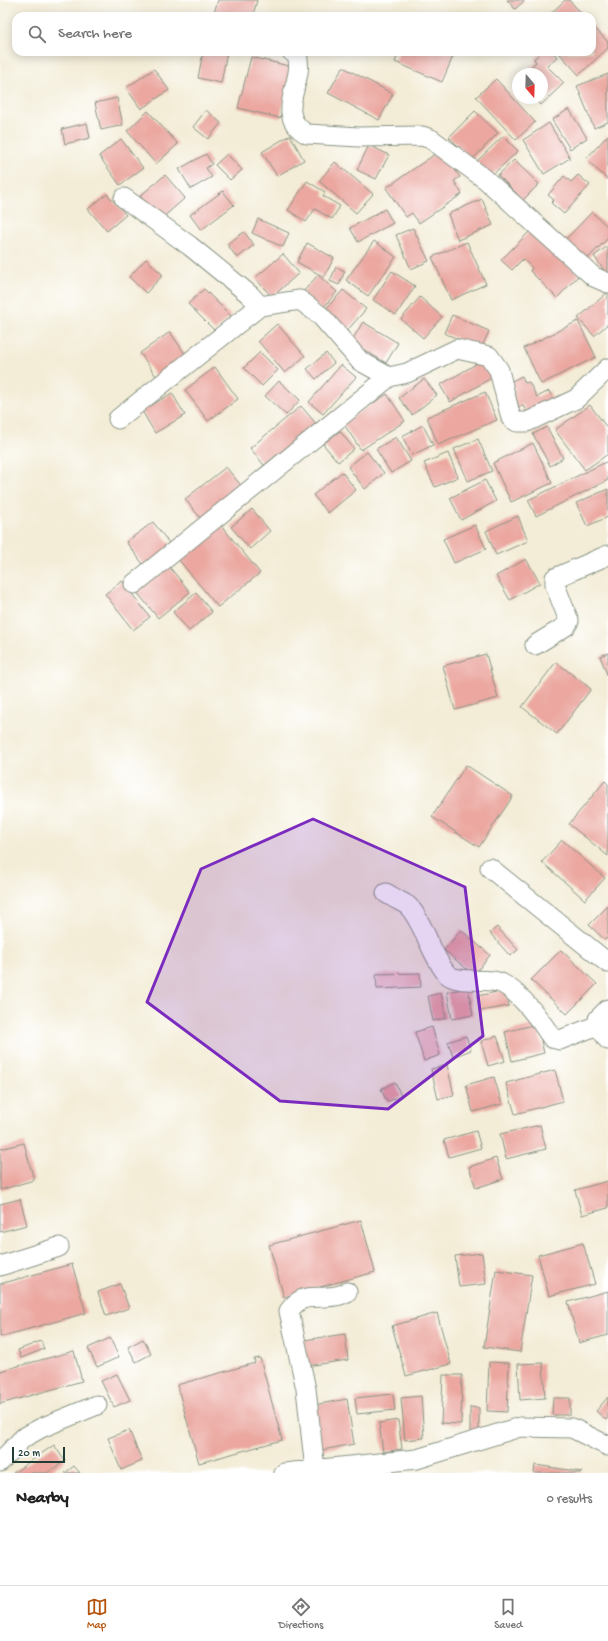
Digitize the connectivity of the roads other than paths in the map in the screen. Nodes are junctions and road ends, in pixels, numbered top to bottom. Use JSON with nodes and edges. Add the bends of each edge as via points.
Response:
{"nodes":[{"id":1,"x":297,"y":56,"type":"edge"},
{"id":2,"x":124,"y":198,"type":"dead end"},
{"id":3,"x":608,"y":283,"type":"edge"},
{"id":4,"x":260,"y":306,"type":"junction"},
{"id":5,"x":608,"y":368,"type":"edge"},
{"id":6,"x":388,"y":377,"type":"junction"},
{"id":7,"x":118,"y":419,"type":"dead end"},
{"id":8,"x":608,"y":555,"type":"edge"},
{"id":9,"x":134,"y":584,"type":"dead end"},
{"id":10,"x":535,"y":645,"type":"dead end"},
{"id":11,"x":490,"y":868,"type":"dead end"},
{"id":12,"x":386,"y":893,"type":"dead end"},
{"id":13,"x":608,"y":963,"type":"edge"},
{"id":14,"x":608,"y":1009,"type":"edge"},
{"id":15,"x":603,"y":1033,"type":"edge"},
{"id":16,"x":59,"y":1247,"type":"dead end"},
{"id":17,"x":0,"y":1266,"type":"edge"},
{"id":18,"x":347,"y":1292,"type":"dead end"},
{"id":19,"x":97,"y":1405,"type":"dead end"},
{"id":20,"x":608,"y":1446,"type":"edge"},
{"id":21,"x":0,"y":1462,"type":"edge"},
{"id":22,"x":315,"y":1470,"type":"junction"},
{"id":23,"x":284,"y":1473,"type":"edge"}],
"edges":[{"from":1,"to":3,"type":"street","via":[[300,63],[290,105],[292,120],[300,130],[307,134],[359,137],[417,136],[431,139],[485,179],[594,277]]},
{"from":2,"to":4,"type":"street","via":[[190,246]]},
{"from":4,"to":6,"type":"street","via":[[300,300],[321,316],[360,361]]},
{"from":4,"to":7,"type":"street"},
{"from":5,"to":6,"type":"street","via":[[576,398],[527,422],[517,422],[511,418],[499,370],[489,356],[457,349],[408,373]]},
{"from":6,"to":9,"type":"street"},
{"from":8,"to":10,"type":"street","via":[[555,578],[555,585],[569,621],[566,626]]},
{"from":11,"to":13,"type":"street"},
{"from":12,"to":15,"type":"street","via":[[408,906],[437,960],[453,978],[502,984],[520,998],[552,1038],[560,1040]]},
{"from":14,"to":15,"type":"street","via":[[598,1019]]},
{"from":16,"to":17,"type":"street"},
{"from":18,"to":22,"type":"street","via":[[335,1296],[307,1297],[295,1302],[290,1311],[306,1389]]},
{"from":19,"to":21,"type":"street","via":[[23,1438]]},
{"from":20,"to":22,"type":"street","via":[[572,1428],[520,1426],[417,1459]]},
{"from":22,"to":23,"type":"street"}]}
